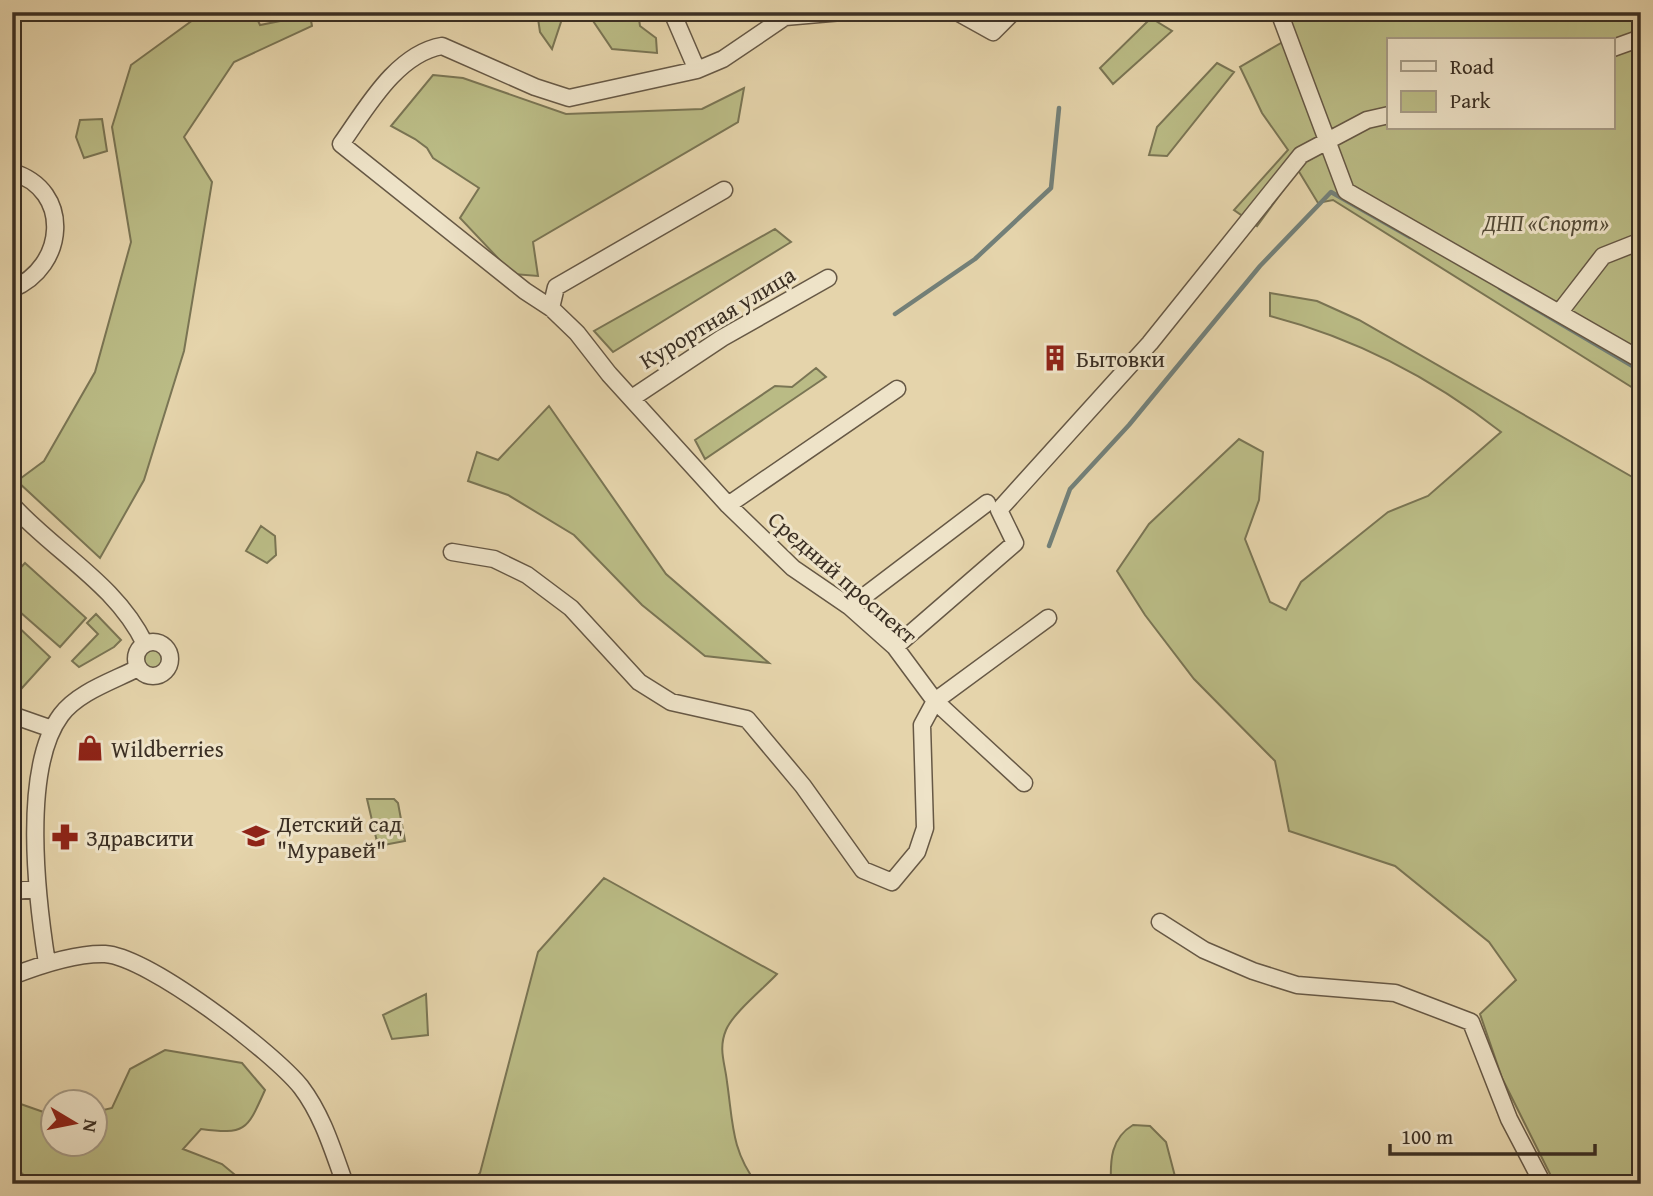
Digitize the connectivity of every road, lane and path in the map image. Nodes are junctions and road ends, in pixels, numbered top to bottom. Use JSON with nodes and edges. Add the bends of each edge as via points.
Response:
{"nodes":[{"id":1,"x":672,"y":12,"type":"edge"},
{"id":2,"x":842,"y":12,"type":"edge"},
{"id":3,"x":957,"y":12,"type":"edge"},
{"id":4,"x":1013,"y":12,"type":"edge"},
{"id":5,"x":1279,"y":12,"type":"edge"},
{"id":6,"x":1641,"y":38,"type":"edge"},
{"id":7,"x":1614,"y":48,"type":"edge"},
{"id":8,"x":697,"y":70,"type":"junction"},
{"id":9,"x":1387,"y":115,"type":"edge"},
{"id":10,"x":1329,"y":140,"type":"junction"},
{"id":11,"x":12,"y":172,"type":"edge"},
{"id":12,"x":724,"y":190,"type":"dead end"},
{"id":13,"x":1641,"y":241,"type":"edge"},
{"id":14,"x":828,"y":278,"type":"dead end"},
{"id":15,"x":12,"y":289,"type":"edge"},
{"id":16,"x":551,"y":308,"type":"junction"},
{"id":17,"x":1559,"y":313,"type":"junction"},
{"id":18,"x":1641,"y":360,"type":"edge"},
{"id":19,"x":897,"y":389,"type":"dead end"},
{"id":20,"x":632,"y":398,"type":"junction"},
{"id":21,"x":987,"y":503,"type":"dead end"},
{"id":22,"x":12,"y":505,"type":"edge"},
{"id":23,"x":728,"y":505,"type":"junction"},
{"id":24,"x":452,"y":552,"type":"dead end"},
{"id":25,"x":850,"y":607,"type":"junction"},
{"id":26,"x":1048,"y":618,"type":"dead end"},
{"id":27,"x":145,"y":644,"type":"junction"},
{"id":28,"x":895,"y":647,"type":"junction"},
{"id":29,"x":138,"y":668,"type":"junction"},
{"id":30,"x":936,"y":701,"type":"junction"},
{"id":31,"x":12,"y":715,"type":"edge"},
{"id":32,"x":52,"y":729,"type":"junction"},
{"id":33,"x":1024,"y":783,"type":"dead end"},
{"id":34,"x":37,"y":889,"type":"junction"},
{"id":35,"x":12,"y":891,"type":"edge"},
{"id":36,"x":1160,"y":922,"type":"dead end"},
{"id":37,"x":47,"y":963,"type":"junction"},
{"id":38,"x":12,"y":976,"type":"edge"},
{"id":39,"x":345,"y":1184,"type":"edge"},
{"id":40,"x":1542,"y":1184,"type":"edge"}],
"edges":[{"from":1,"to":8,"type":"street"},
{"from":2,"to":8,"type":"street","via":[[785,17],[723,59]]},
{"from":3,"to":4,"type":"street","via":[[993,32]]},
{"from":5,"to":10,"type":"street"},
{"from":6,"to":7,"type":"street"},
{"from":8,"to":16,"type":"street","name":"Средний проспект","via":[[569,98],[442,46],[428,49],[394,75],[341,144]]},
{"from":9,"to":10,"type":"street","via":[[1367,120]]},
{"from":10,"to":17,"type":"street","via":[[1346,191]]},
{"from":10,"to":28,"type":"street","via":[[1301,155],[1150,343],[999,510],[1015,543]]},
{"from":11,"to":15,"type":"street","via":[[33,180],[47,193],[54,220],[47,261],[39,274]]},
{"from":12,"to":16,"type":"street","via":[[556,287]]},
{"from":13,"to":17,"type":"street","via":[[1603,256]]},
{"from":14,"to":20,"type":"street","name":"Курортная улица","via":[[722,338]]},
{"from":16,"to":20,"type":"street","name":"Средний проспект"},
{"from":17,"to":18,"type":"street"},
{"from":19,"to":23,"type":"street"},
{"from":20,"to":23,"type":"street","name":"Средний проспект"},
{"from":21,"to":25,"type":"street"},
{"from":22,"to":27,"type":"street","via":[[116,598]]},
{"from":23,"to":25,"type":"street","name":"Средний проспект","via":[[793,568]]},
{"from":24,"to":30,"type":"street","via":[[494,559],[527,575],[571,608],[639,682],[671,702],[747,719],[803,786],[863,870],[892,882],[917,852],[925,828],[922,725]]},
{"from":25,"to":28,"type":"street","name":"Средний проспект"},
{"from":26,"to":30,"type":"street"},
{"from":27,"to":29,"type":"street","via":[[137,652]]},
{"from":27,"to":29,"type":"street","via":[[165,647],[169,662],[165,671],[155,676]]},
{"from":28,"to":30,"type":"street","name":"Средний проспект"},
{"from":29,"to":32,"type":"street","via":[[76,701]]},
{"from":30,"to":33,"type":"street","name":"Средний проспект"},
{"from":31,"to":32,"type":"street"},
{"from":32,"to":34,"type":"street","via":[[36,827]]},
{"from":34,"to":35,"type":"street"},
{"from":34,"to":37,"type":"street"},
{"from":36,"to":40,"type":"street","via":[[1204,950],[1253,971],[1297,985],[1395,993],[1471,1021],[1509,1119]]},
{"from":37,"to":38,"type":"street"},
{"from":37,"to":39,"type":"street","via":[[108,954],[131,961],[168,980],[224,1021],[302,1089],[320,1117]]}]}
